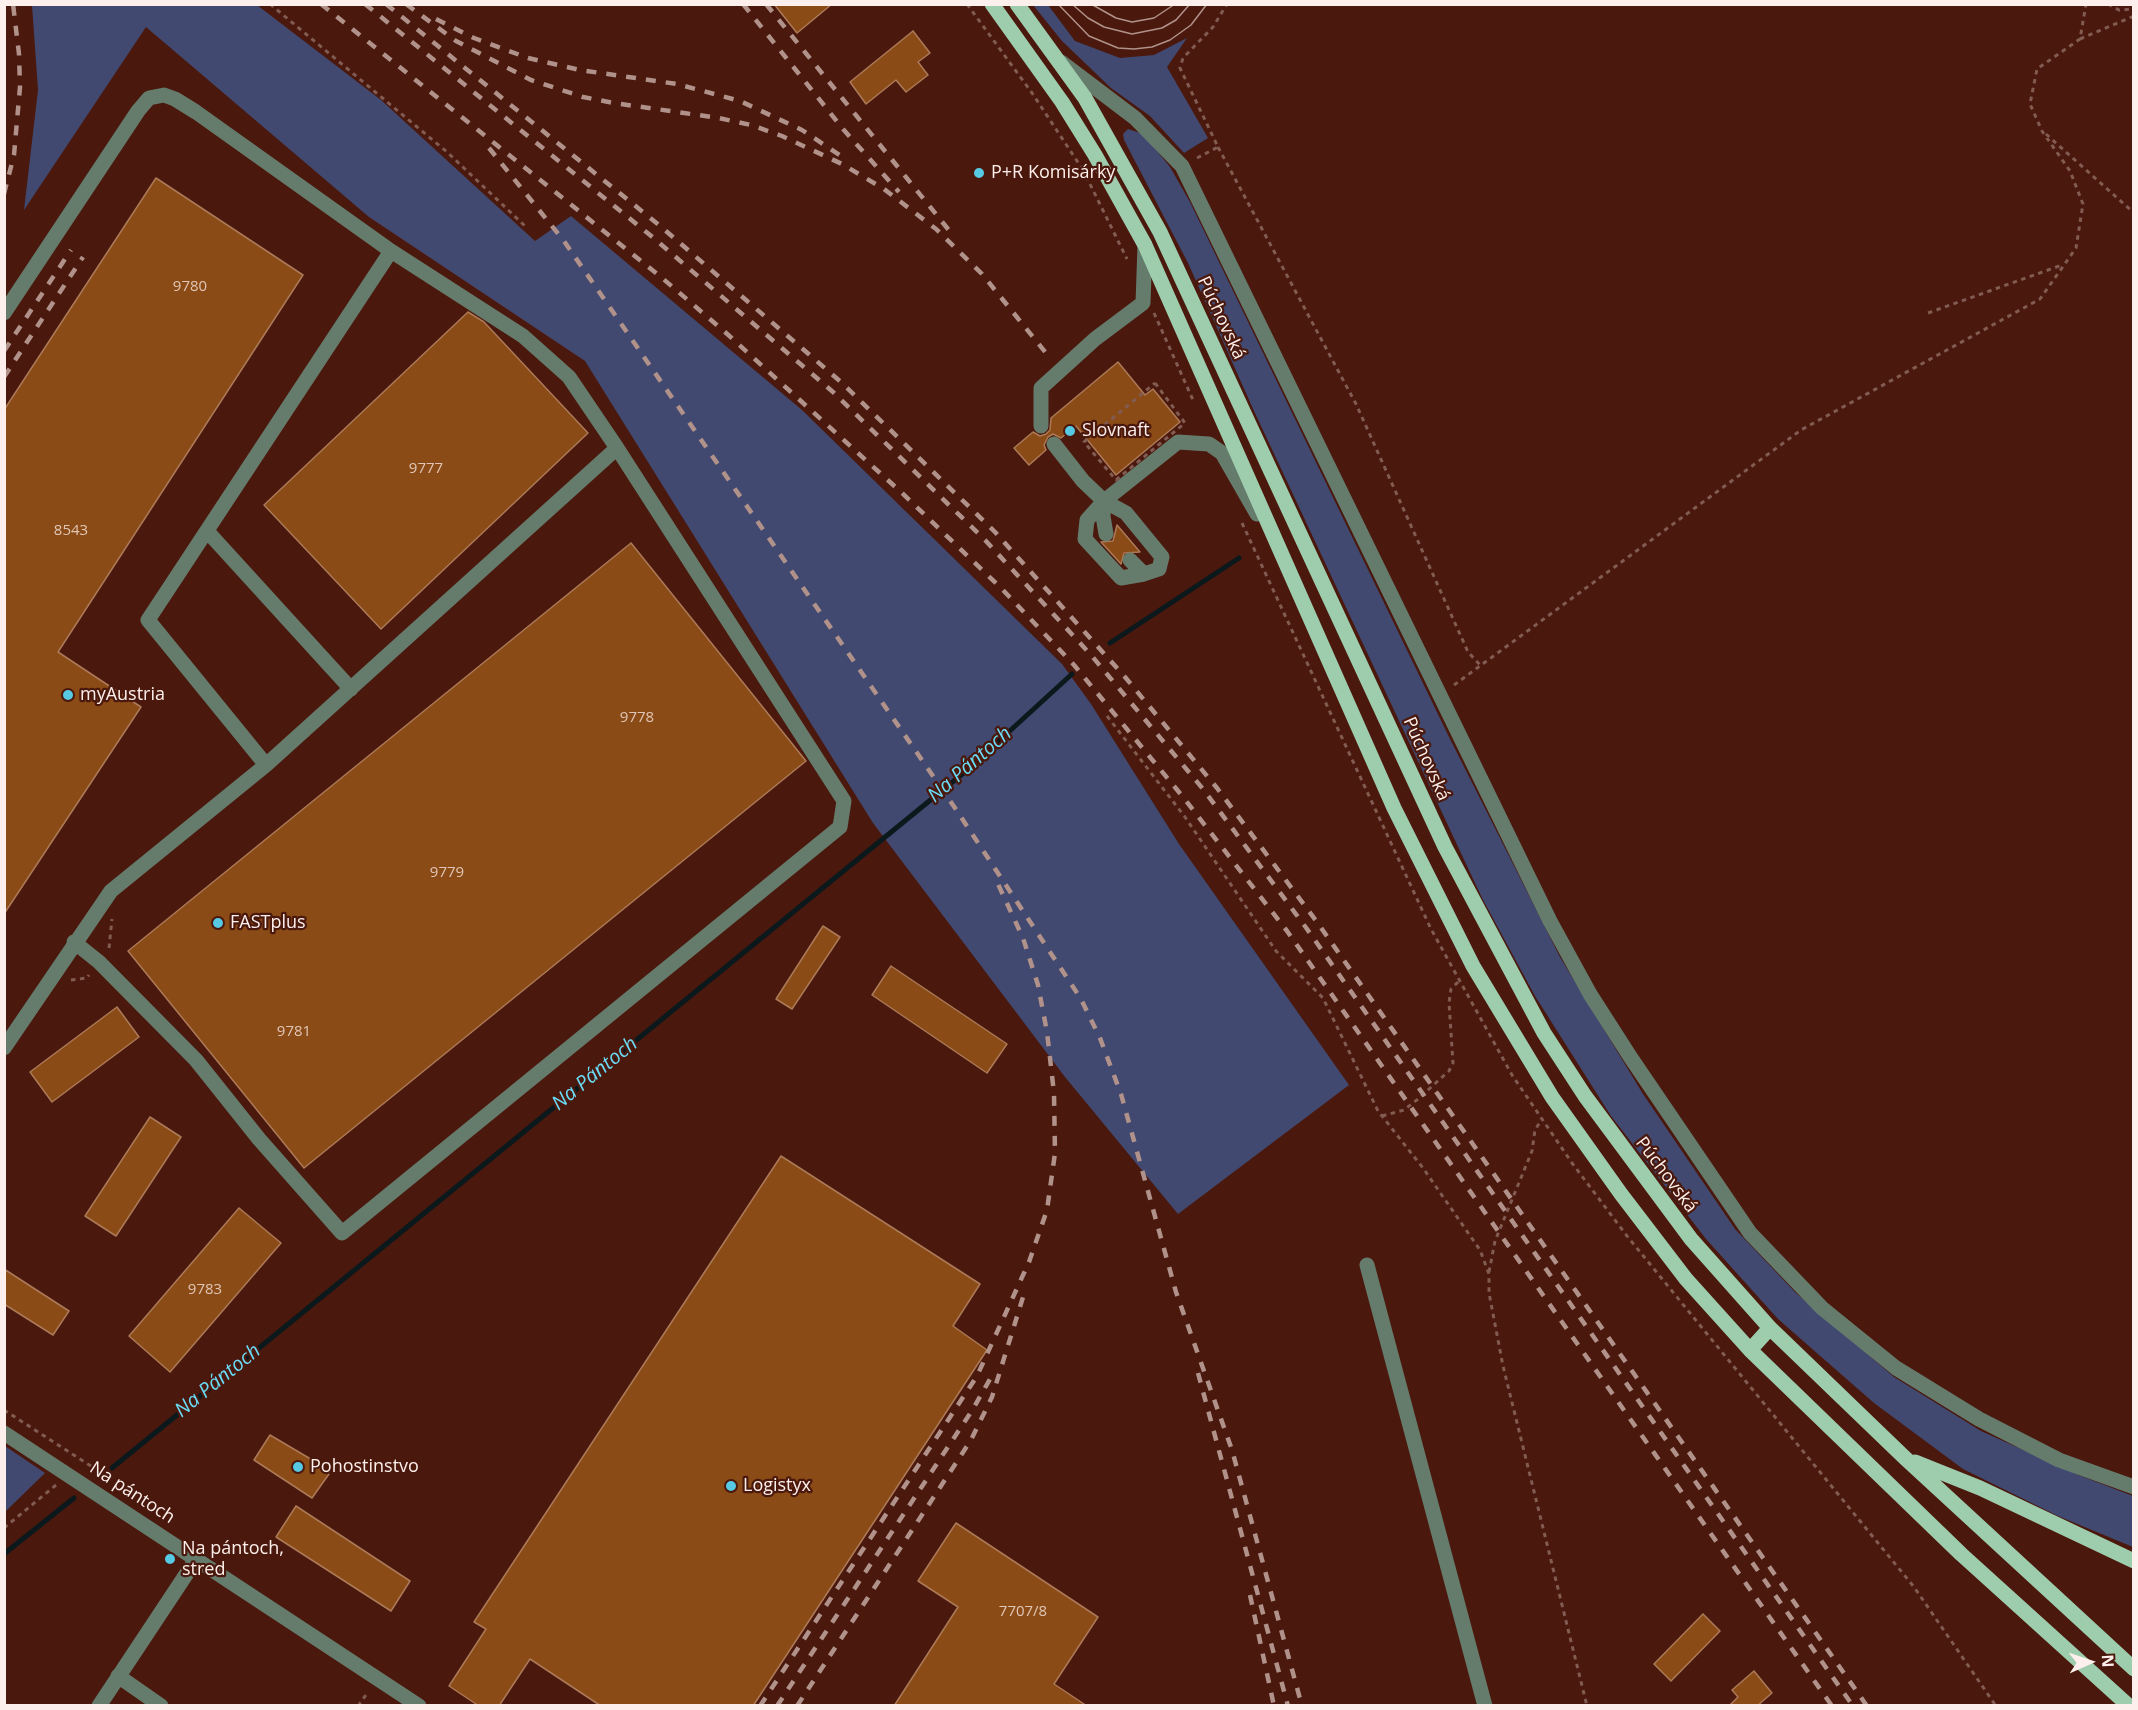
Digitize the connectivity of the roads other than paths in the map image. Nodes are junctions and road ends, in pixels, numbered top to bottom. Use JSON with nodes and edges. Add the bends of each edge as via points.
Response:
{"nodes":[{"id":1,"x":992,"y":4,"type":"edge"},
{"id":2,"x":1017,"y":4,"type":"edge"},
{"id":3,"x":1059,"y":60,"type":"junction"},
{"id":4,"x":1145,"y":245,"type":"junction"},
{"id":5,"x":391,"y":251,"type":"junction"},
{"id":6,"x":4,"y":313,"type":"edge"},
{"id":7,"x":1041,"y":426,"type":"dead end"},
{"id":8,"x":1054,"y":444,"type":"dead end"},
{"id":9,"x":617,"y":448,"type":"junction"},
{"id":10,"x":1104,"y":501,"type":"junction"},
{"id":11,"x":207,"y":531,"type":"junction"},
{"id":12,"x":1107,"y":534,"type":"dead end"},
{"id":13,"x":1130,"y":560,"type":"dead end"},
{"id":14,"x":1144,"y":574,"type":"junction"},
{"id":15,"x":1290,"y":574,"type":"junction"},
{"id":16,"x":351,"y":689,"type":"junction"},
{"id":17,"x":266,"y":765,"type":"junction"},
{"id":18,"x":74,"y":942,"type":"junction"},
{"id":19,"x":4,"y":1048,"type":"edge"},
{"id":20,"x":1367,"y":1264,"type":"dead end"},
{"id":21,"x":1770,"y":1328,"type":"junction"},
{"id":22,"x":1750,"y":1350,"type":"junction"},
{"id":23,"x":4,"y":1433,"type":"edge"},
{"id":24,"x":1905,"y":1458,"type":"junction"},
{"id":25,"x":2133,"y":1488,"type":"edge"},
{"id":26,"x":197,"y":1558,"type":"junction"},
{"id":27,"x":2133,"y":1561,"type":"edge"},
{"id":28,"x":2133,"y":1669,"type":"edge"},
{"id":29,"x":118,"y":1676,"type":"junction"},
{"id":30,"x":99,"y":1706,"type":"edge"},
{"id":31,"x":161,"y":1706,"type":"edge"},
{"id":32,"x":419,"y":1706,"type":"edge"},
{"id":33,"x":1485,"y":1706,"type":"edge"},
{"id":34,"x":2129,"y":1706,"type":"edge"}],
"edges":[{"from":1,"to":4,"type":"main road","via":[[1067,111]]},
{"from":2,"to":3,"type":"main road","name":"Púchovská"},
{"from":3,"to":21,"type":"main road","name":"Púchovská","via":[[1109,138],[1160,232],[1444,847],[1538,1023],[1642,1176],[1691,1239]]},
{"from":3,"to":25,"type":"street","via":[[1135,117],[1182,166],[1550,921],[1590,994],[1750,1233],[1822,1308],[1896,1368],[1979,1419],[2059,1460]]},
{"from":4,"to":7,"type":"street","via":[[1143,303],[1095,339],[1041,388]]},
{"from":4,"to":15,"type":"main road"},
{"from":5,"to":6,"type":"street","via":[[196,112],[164,95],[149,98],[138,111]]},
{"from":5,"to":9,"type":"street","via":[[523,336],[568,377]]},
{"from":5,"to":11,"type":"street"},
{"from":8,"to":10,"type":"street"},
{"from":9,"to":16,"type":"street"},
{"from":9,"to":18,"type":"street","via":[[844,801],[840,826],[342,1233],[196,1060],[99,962]]},
{"from":10,"to":12,"type":"street"},
{"from":10,"to":14,"type":"street","via":[[1126,513],[1162,557],[1159,569]]},
{"from":10,"to":14,"type":"street","via":[[1088,520],[1085,539],[1121,579]]},
{"from":10,"to":15,"type":"street","via":[[1178,442],[1209,444],[1222,453],[1238,477]]},
{"from":11,"to":16,"type":"street"},
{"from":11,"to":17,"type":"street","via":[[148,620]]},
{"from":13,"to":14,"type":"street"},
{"from":15,"to":22,"type":"main road","via":[[1394,808],[1473,966],[1552,1097],[1621,1194],[1686,1279]]},
{"from":16,"to":17,"type":"street"},
{"from":17,"to":18,"type":"street","via":[[111,891]]},
{"from":18,"to":19,"type":"street"},
{"from":20,"to":33,"type":"street"},
{"from":21,"to":22,"type":"main road"},
{"from":21,"to":24,"type":"main road","name":"Púchovská"},
{"from":22,"to":34,"type":"main road","via":[[1961,1554]]},
{"from":23,"to":26,"type":"street","name":"Na pántoch"},
{"from":24,"to":27,"type":"main road","via":[[1980,1488]]},
{"from":24,"to":28,"type":"main road","name":"Púchovská"},
{"from":26,"to":29,"type":"street"},
{"from":26,"to":32,"type":"street","name":"Na pántoch"},
{"from":29,"to":30,"type":"street"},
{"from":29,"to":31,"type":"street"}]}
